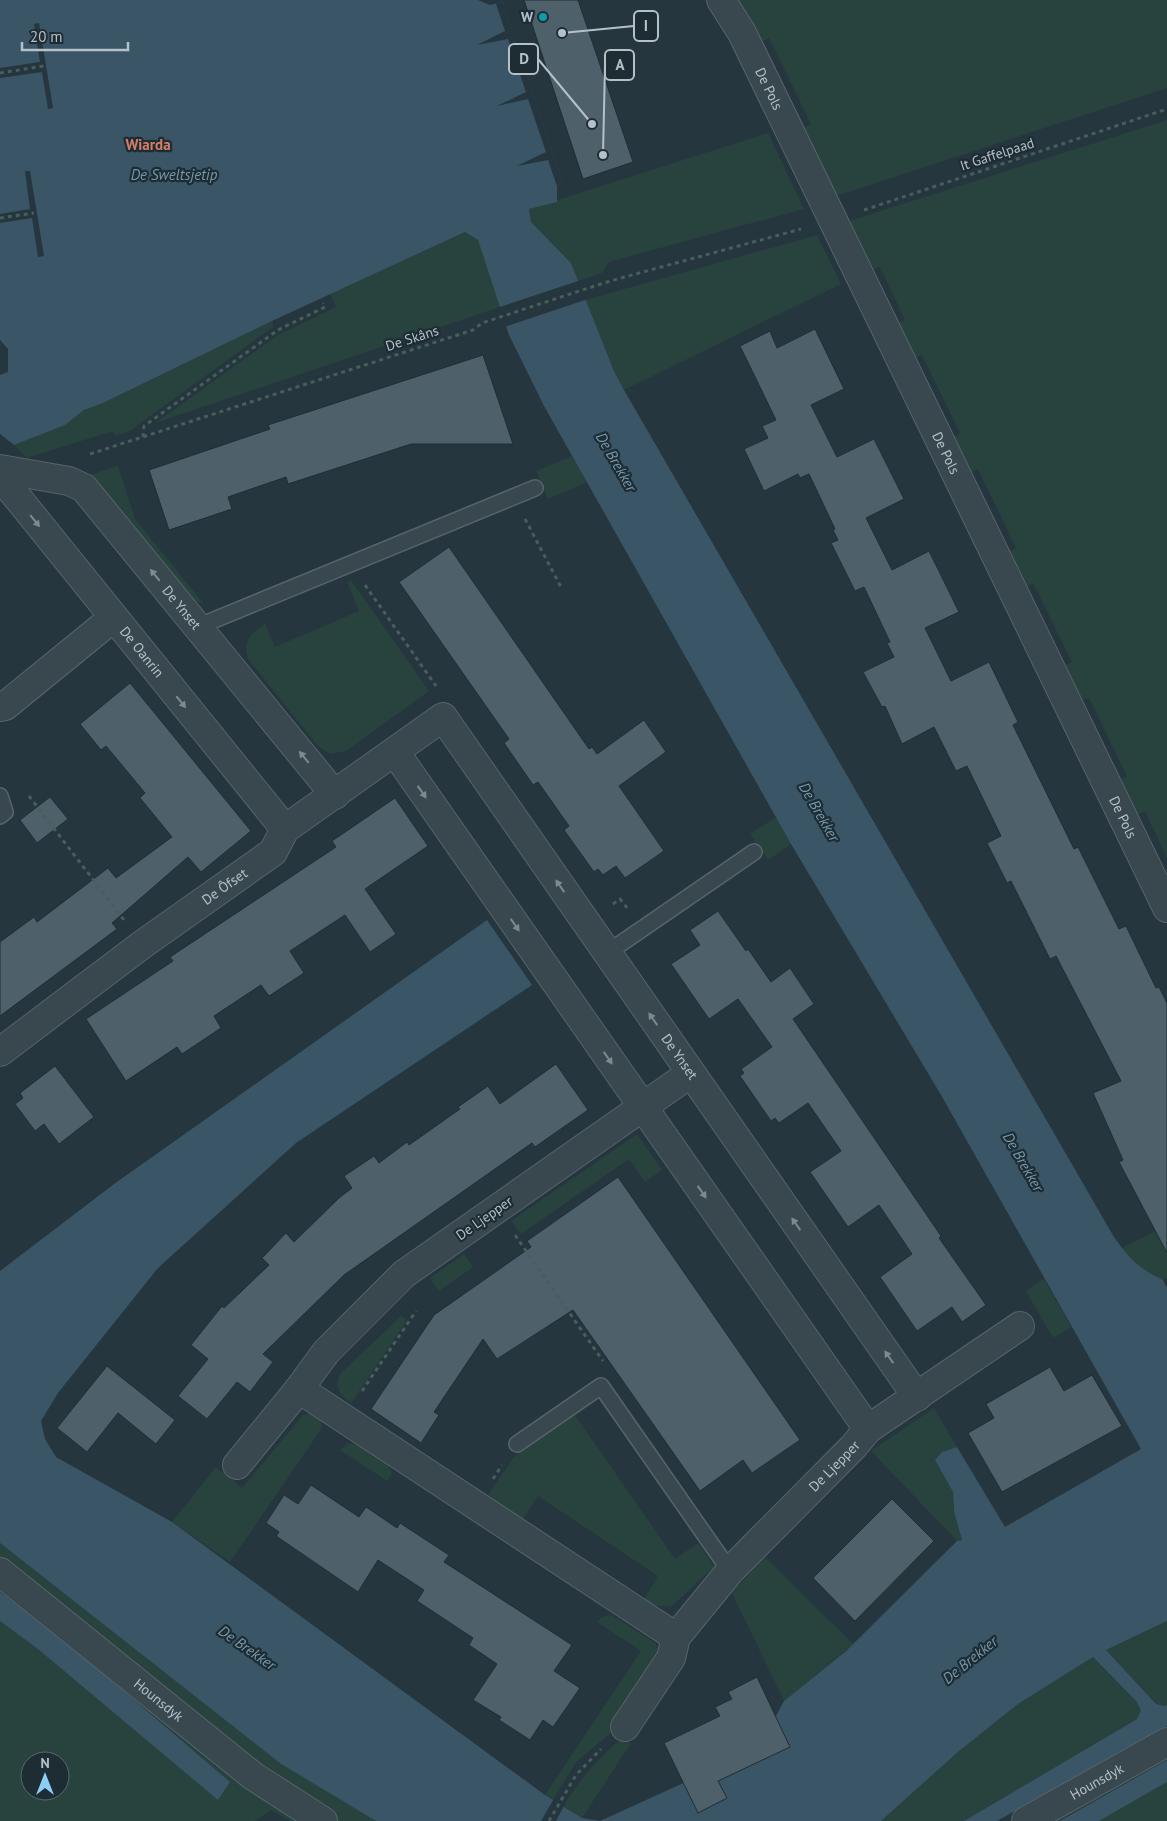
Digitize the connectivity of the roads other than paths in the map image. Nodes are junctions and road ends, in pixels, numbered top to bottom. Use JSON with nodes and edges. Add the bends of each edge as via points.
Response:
{"nodes":[{"id":1,"x":721,"y":0,"type":"edge"},
{"id":2,"x":2,"y":476,"type":"edge"},
{"id":3,"x":534,"y":488,"type":"dead end"},
{"id":4,"x":113,"y":618,"type":"junction"},
{"id":5,"x":197,"y":627,"type":"junction"},
{"id":6,"x":0,"y":707,"type":"edge"},
{"id":7,"x":443,"y":717,"type":"joint"},
{"id":8,"x":394,"y":752,"type":"junction"},
{"id":9,"x":335,"y":795,"type":"junction"},
{"id":10,"x":0,"y":796,"type":"edge"},
{"id":11,"x":3,"y":814,"type":"edge"},
{"id":12,"x":285,"y":829,"type":"junction"},
{"id":13,"x":754,"y":852,"type":"dead end"},
{"id":14,"x":1167,"y":908,"type":"edge"},
{"id":15,"x":607,"y":953,"type":"junction"},
{"id":16,"x":0,"y":1052,"type":"edge"},
{"id":17,"x":691,"y":1073,"type":"junction"},
{"id":18,"x":642,"y":1107,"type":"junction"},
{"id":19,"x":1020,"y":1326,"type":"dead end"},
{"id":20,"x":299,"y":1389,"type":"junction"},
{"id":21,"x":917,"y":1397,"type":"junction"},
{"id":22,"x":868,"y":1429,"type":"junction"},
{"id":23,"x":517,"y":1444,"type":"road end"},
{"id":24,"x":237,"y":1465,"type":"dead end"},
{"id":25,"x":730,"y":1571,"type":"junction"},
{"id":26,"x":0,"y":1572,"type":"edge"},
{"id":27,"x":676,"y":1637,"type":"junction"},
{"id":28,"x":625,"y":1727,"type":"road end"},
{"id":29,"x":1167,"y":1742,"type":"edge"},
{"id":30,"x":323,"y":1821,"type":"edge"},
{"id":31,"x":1026,"y":1821,"type":"edge"}],
"edges":[{"from":1,"to":14,"type":"street","name":"De Pols","via":[[742,33],[834,220]]},
{"from":2,"to":4,"type":"street","name":"De Oanrin","one_way":true},
{"from":5,"to":2,"type":"street","name":"De Ynset","one_way":true,"via":[[84,488],[69,481]]},
{"from":3,"to":5,"type":"lane"},
{"from":4,"to":6,"type":"street"},
{"from":4,"to":12,"type":"street","name":"De Oanrin","one_way":true},
{"from":9,"to":5,"type":"street","name":"De Ynset","one_way":true},
{"from":7,"to":8,"type":"street","name":"De Ôfset"},
{"from":15,"to":7,"type":"street","name":"De Ynset","one_way":true},
{"from":8,"to":9,"type":"street","name":"De Ôfset"},
{"from":8,"to":18,"type":"street","one_way":true},
{"from":9,"to":12,"type":"street","name":"De Ôfset"},
{"from":10,"to":11,"type":"lane"},
{"from":12,"to":16,"type":"street","name":"De Ôfset","via":[[273,852],[143,944]]},
{"from":13,"to":15,"type":"lane"},
{"from":17,"to":15,"type":"street","name":"De Ynset","one_way":true},
{"from":17,"to":18,"type":"street","name":"De Ljepper"},
{"from":21,"to":17,"type":"street","name":"De Ynset","one_way":true},
{"from":18,"to":20,"type":"street","name":"De Ljepper","via":[[404,1274],[326,1352]]},
{"from":18,"to":22,"type":"street","one_way":true},
{"from":19,"to":21,"type":"street","name":"De Ljepper"},
{"from":20,"to":24,"type":"street","name":"De Ljepper"},
{"from":20,"to":27,"type":"street"},
{"from":21,"to":22,"type":"street","name":"De Ljepper"},
{"from":22,"to":25,"type":"street","name":"De Ljepper"},
{"from":23,"to":25,"type":"lane","via":[[601,1386]]},
{"from":25,"to":27,"type":"street","name":"De Ljepper"},
{"from":26,"to":30,"type":"street","name":"Hounsdyk","via":[[253,1776]]},
{"from":27,"to":28,"type":"street","name":"De Ljepper","via":[[671,1658]]},
{"from":29,"to":31,"type":"street","name":"Hounsdyk"}]}
